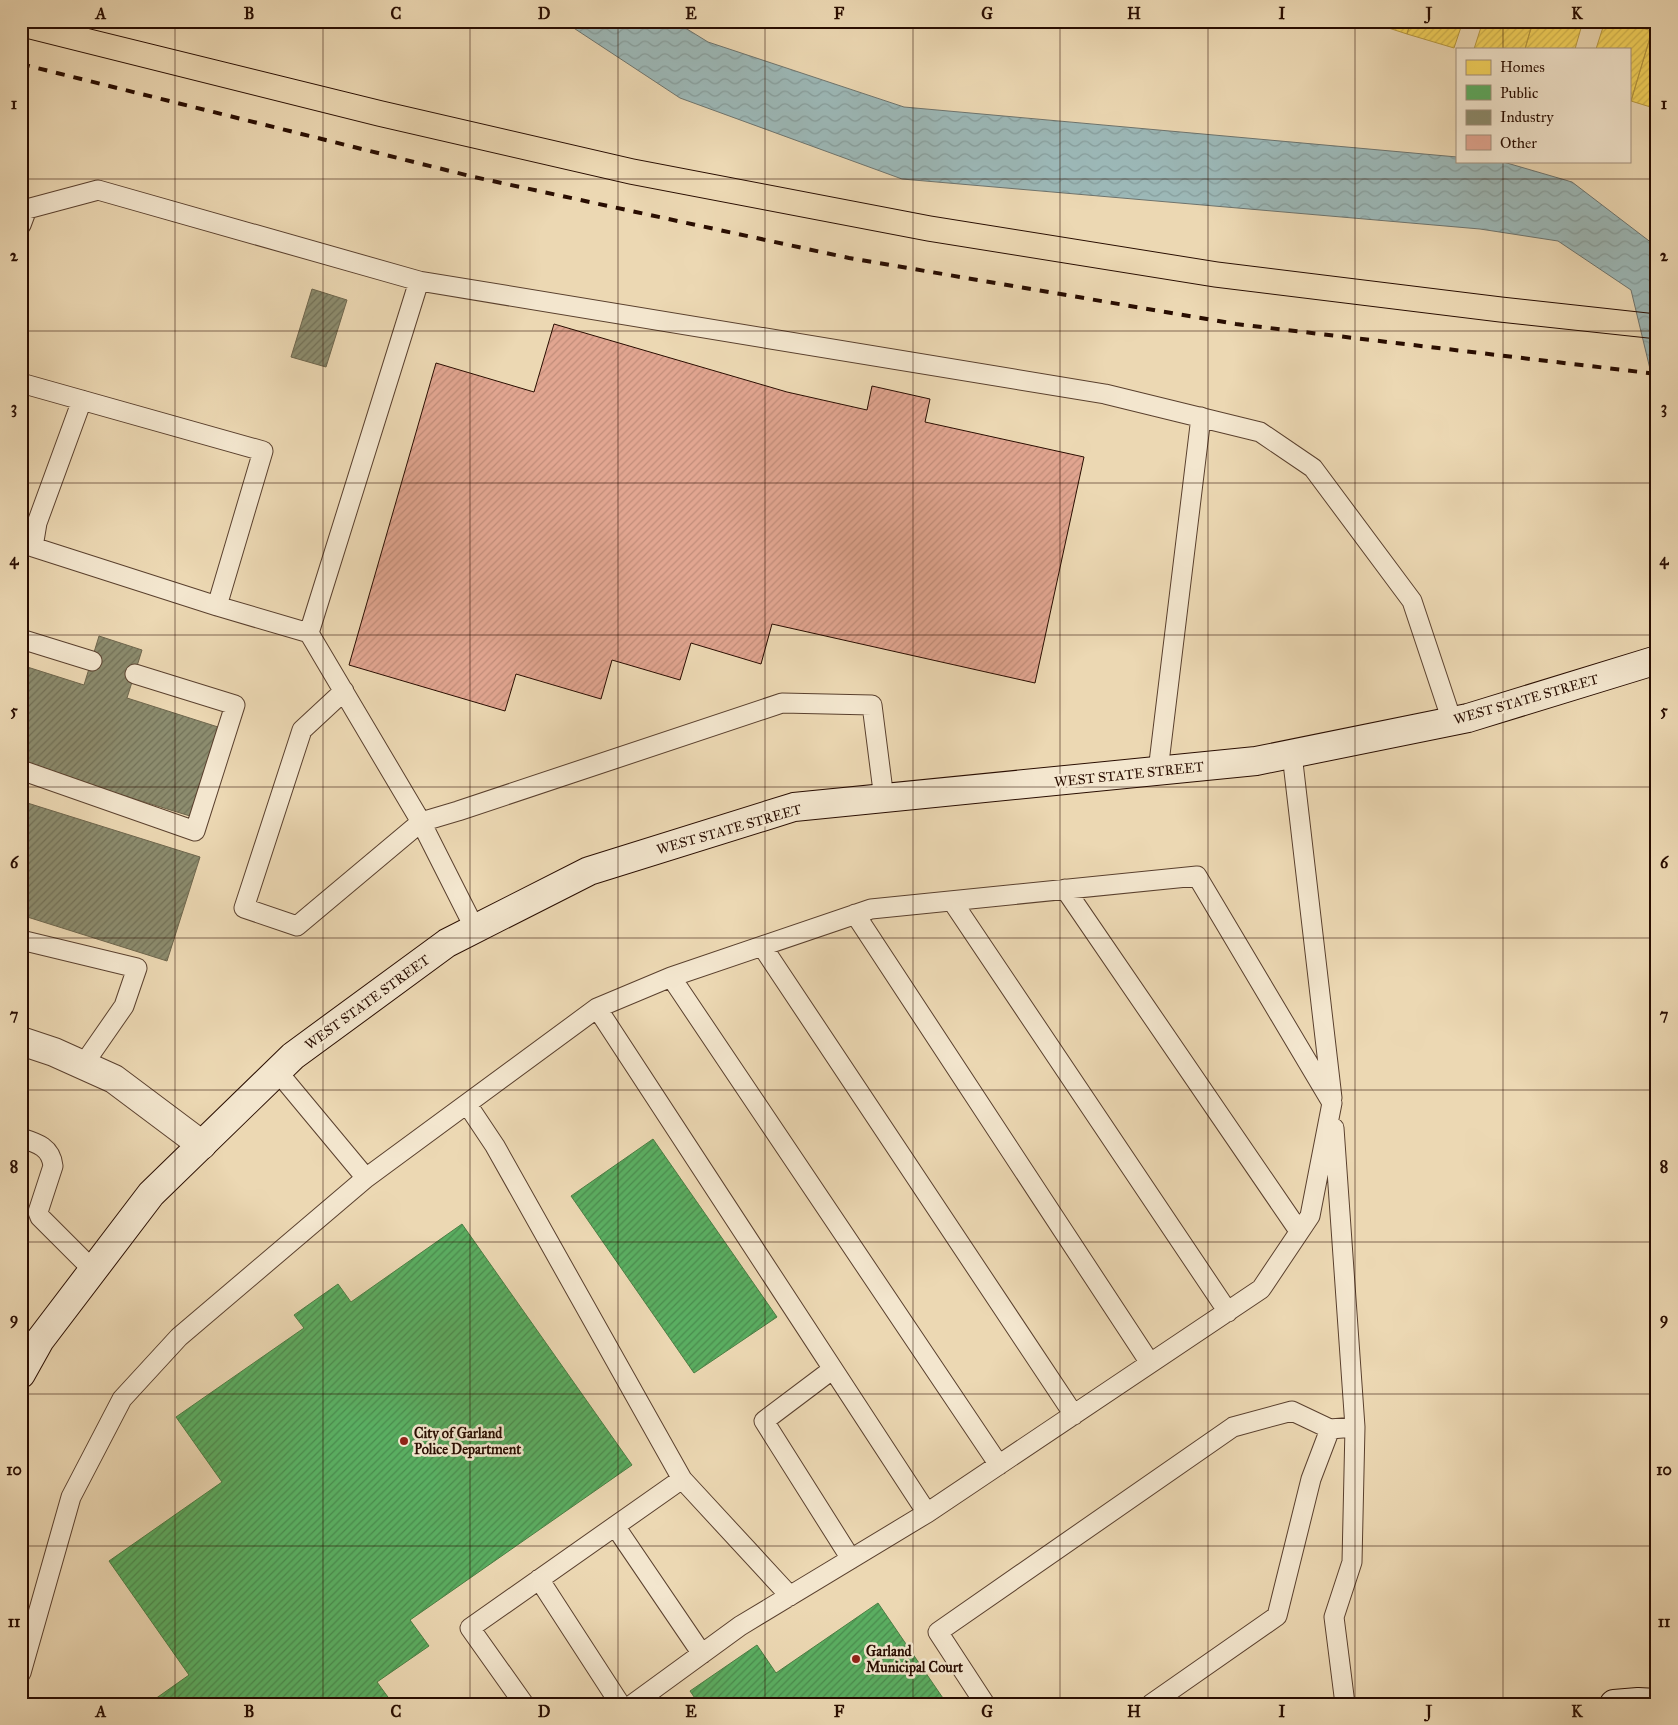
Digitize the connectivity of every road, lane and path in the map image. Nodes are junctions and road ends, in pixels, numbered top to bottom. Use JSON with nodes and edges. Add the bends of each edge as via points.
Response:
{"nodes":[{"id":1,"x":21,"y":225,"type":"edge"},
{"id":2,"x":419,"y":281,"type":"junction"},
{"id":3,"x":21,"y":383,"type":"edge"},
{"id":4,"x":82,"y":400,"type":"junction"},
{"id":5,"x":1201,"y":417,"type":"junction"},
{"id":6,"x":217,"y":606,"type":"junction"},
{"id":7,"x":309,"y":633,"type":"junction"},
{"id":8,"x":21,"y":639,"type":"edge"},
{"id":9,"x":1657,"y":660,"type":"edge"},
{"id":10,"x":92,"y":661,"type":"dead end"},
{"id":11,"x":134,"y":674,"type":"dead end"},
{"id":12,"x":344,"y":691,"type":"junction"},
{"id":13,"x":1452,"y":721,"type":"junction"},
{"id":14,"x":1292,"y":754,"type":"junction"},
{"id":15,"x":21,"y":770,"type":"edge"},
{"id":16,"x":1158,"y":771,"type":"junction"},
{"id":17,"x":884,"y":798,"type":"junction"},
{"id":18,"x":421,"y":822,"type":"junction"},
{"id":19,"x":1065,"y":889,"type":"junction"},
{"id":20,"x":952,"y":901,"type":"junction"},
{"id":21,"x":855,"y":914,"type":"junction"},
{"id":22,"x":475,"y":929,"type":"junction"},
{"id":23,"x":21,"y":940,"type":"edge"},
{"id":24,"x":762,"y":946,"type":"junction"},
{"id":25,"x":671,"y":977,"type":"junction"},
{"id":26,"x":597,"y":1008,"type":"junction"},
{"id":27,"x":21,"y":1041,"type":"edge"},
{"id":28,"x":83,"y":1065,"type":"junction"},
{"id":29,"x":277,"y":1072,"type":"junction"},
{"id":30,"x":1332,"y":1103,"type":"junction"},
{"id":31,"x":467,"y":1104,"type":"junction"},
{"id":32,"x":21,"y":1138,"type":"edge"},
{"id":33,"x":202,"y":1145,"type":"junction"},
{"id":34,"x":366,"y":1178,"type":"junction"},
{"id":35,"x":1299,"y":1231,"type":"junction"},
{"id":36,"x":93,"y":1270,"type":"junction"},
{"id":37,"x":1228,"y":1312,"type":"junction"},
{"id":38,"x":1150,"y":1364,"type":"junction"},
{"id":39,"x":833,"y":1369,"type":"junction"},
{"id":40,"x":21,"y":1374,"type":"edge"},
{"id":41,"x":1074,"y":1415,"type":"junction"},
{"id":42,"x":1356,"y":1427,"type":"junction"},
{"id":43,"x":1330,"y":1429,"type":"junction"},
{"id":44,"x":999,"y":1465,"type":"junction"},
{"id":45,"x":682,"y":1479,"type":"junction"},
{"id":46,"x":927,"y":1513,"type":"junction"},
{"id":47,"x":615,"y":1526,"type":"junction"},
{"id":48,"x":851,"y":1559,"type":"junction"},
{"id":49,"x":539,"y":1579,"type":"junction"},
{"id":50,"x":790,"y":1596,"type":"junction"},
{"id":51,"x":702,"y":1654,"type":"junction"},
{"id":52,"x":21,"y":1673,"type":"edge"},
{"id":53,"x":1657,"y":1703,"type":"edge"},
{"id":54,"x":524,"y":1704,"type":"edge"},
{"id":55,"x":620,"y":1704,"type":"edge"},
{"id":56,"x":633,"y":1704,"type":"edge"},
{"id":57,"x":985,"y":1704,"type":"edge"},
{"id":58,"x":1151,"y":1704,"type":"edge"},
{"id":59,"x":1345,"y":1704,"type":"edge"},
{"id":60,"x":1614,"y":1704,"type":"edge"}],
"edges":[{"from":1,"to":2,"type":"lane","via":[[27,209],[98,190]]},
{"from":2,"to":5,"type":"lane","via":[[1105,394]]},
{"from":2,"to":7,"type":"lane"},
{"from":3,"to":4,"type":"lane"},
{"from":4,"to":6,"type":"lane","via":[[37,523],[33,547]]},
{"from":4,"to":6,"type":"lane","via":[[263,451]]},
{"from":5,"to":13,"type":"lane","via":[[1260,432],[1313,468],[1412,600]]},
{"from":5,"to":16,"type":"lane"},
{"from":6,"to":7,"type":"lane"},
{"from":7,"to":12,"type":"lane"},
{"from":8,"to":10,"type":"lane"},
{"from":9,"to":13,"type":"street","name":"WEST STATE STREET"},
{"from":11,"to":15,"type":"lane","via":[[235,705],[195,831]]},
{"from":12,"to":18,"type":"lane"},
{"from":12,"to":18,"type":"lane","via":[[302,730],[244,908],[297,926]]},
{"from":13,"to":14,"type":"street","name":"WEST STATE STREET"},
{"from":14,"to":16,"type":"street","name":"WEST STATE STREET"},
{"from":14,"to":30,"type":"lane"},
{"from":16,"to":17,"type":"street","name":"WEST STATE STREET"},
{"from":17,"to":18,"type":"lane","via":[[872,705],[782,703]]},
{"from":17,"to":22,"type":"street","name":"WEST STATE STREET","via":[[794,808],[589,871]]},
{"from":18,"to":22,"type":"lane"},
{"from":19,"to":20,"type":"lane"},
{"from":19,"to":30,"type":"lane","via":[[1197,876]]},
{"from":19,"to":35,"type":"lane"},
{"from":20,"to":21,"type":"lane","via":[[871,909]]},
{"from":20,"to":37,"type":"lane"},
{"from":21,"to":24,"type":"lane"},
{"from":21,"to":38,"type":"lane"},
{"from":22,"to":29,"type":"street","name":"WEST STATE STREET","via":[[447,943],[293,1056]]},
{"from":23,"to":28,"type":"lane","via":[[137,968],[124,1006]]},
{"from":24,"to":25,"type":"lane"},
{"from":24,"to":41,"type":"lane"},
{"from":25,"to":26,"type":"lane"},
{"from":25,"to":44,"type":"lane"},
{"from":26,"to":31,"type":"lane"},
{"from":26,"to":39,"type":"lane"},
{"from":27,"to":28,"type":"street"},
{"from":28,"to":33,"type":"street","via":[[114,1079]]},
{"from":29,"to":33,"type":"street","name":"WEST STATE STREET"},
{"from":29,"to":34,"type":"lane"},
{"from":30,"to":35,"type":"lane","via":[[1310,1216]]},
{"from":30,"to":42,"type":"lane"},
{"from":31,"to":34,"type":"lane"},
{"from":31,"to":45,"type":"lane","via":[[495,1146]]},
{"from":32,"to":36,"type":"lane","via":[[43,1145],[52,1161],[38,1212],[40,1217]]},
{"from":33,"to":36,"type":"street","name":"WEST STATE STREET","via":[[151,1194]]},
{"from":34,"to":52,"type":"lane","via":[[179,1337],[122,1399],[71,1497]]},
{"from":35,"to":37,"type":"lane","via":[[1261,1289]]},
{"from":36,"to":40,"type":"street","name":"WEST STATE STREET","via":[[40,1340]]},
{"from":37,"to":38,"type":"lane"},
{"from":38,"to":41,"type":"lane"},
{"from":39,"to":46,"type":"lane"},
{"from":39,"to":48,"type":"lane","via":[[764,1421]]},
{"from":41,"to":44,"type":"lane"},
{"from":42,"to":43,"type":"lane"},
{"from":42,"to":59,"type":"lane","via":[[1352,1562],[1334,1617]]},
{"from":43,"to":57,"type":"lane","via":[[1292,1411],[1232,1427],[938,1632]]},
{"from":43,"to":58,"type":"lane","via":[[1310,1479],[1277,1616]]},
{"from":44,"to":46,"type":"lane"},
{"from":45,"to":47,"type":"lane"},
{"from":45,"to":50,"type":"lane"},
{"from":46,"to":48,"type":"lane"},
{"from":47,"to":49,"type":"lane"},
{"from":47,"to":51,"type":"lane"},
{"from":48,"to":50,"type":"lane"},
{"from":49,"to":54,"type":"lane","via":[[470,1628]]},
{"from":49,"to":55,"type":"lane"},
{"from":50,"to":51,"type":"lane"},
{"from":51,"to":56,"type":"lane"},
{"from":53,"to":60,"type":"street"}]}
